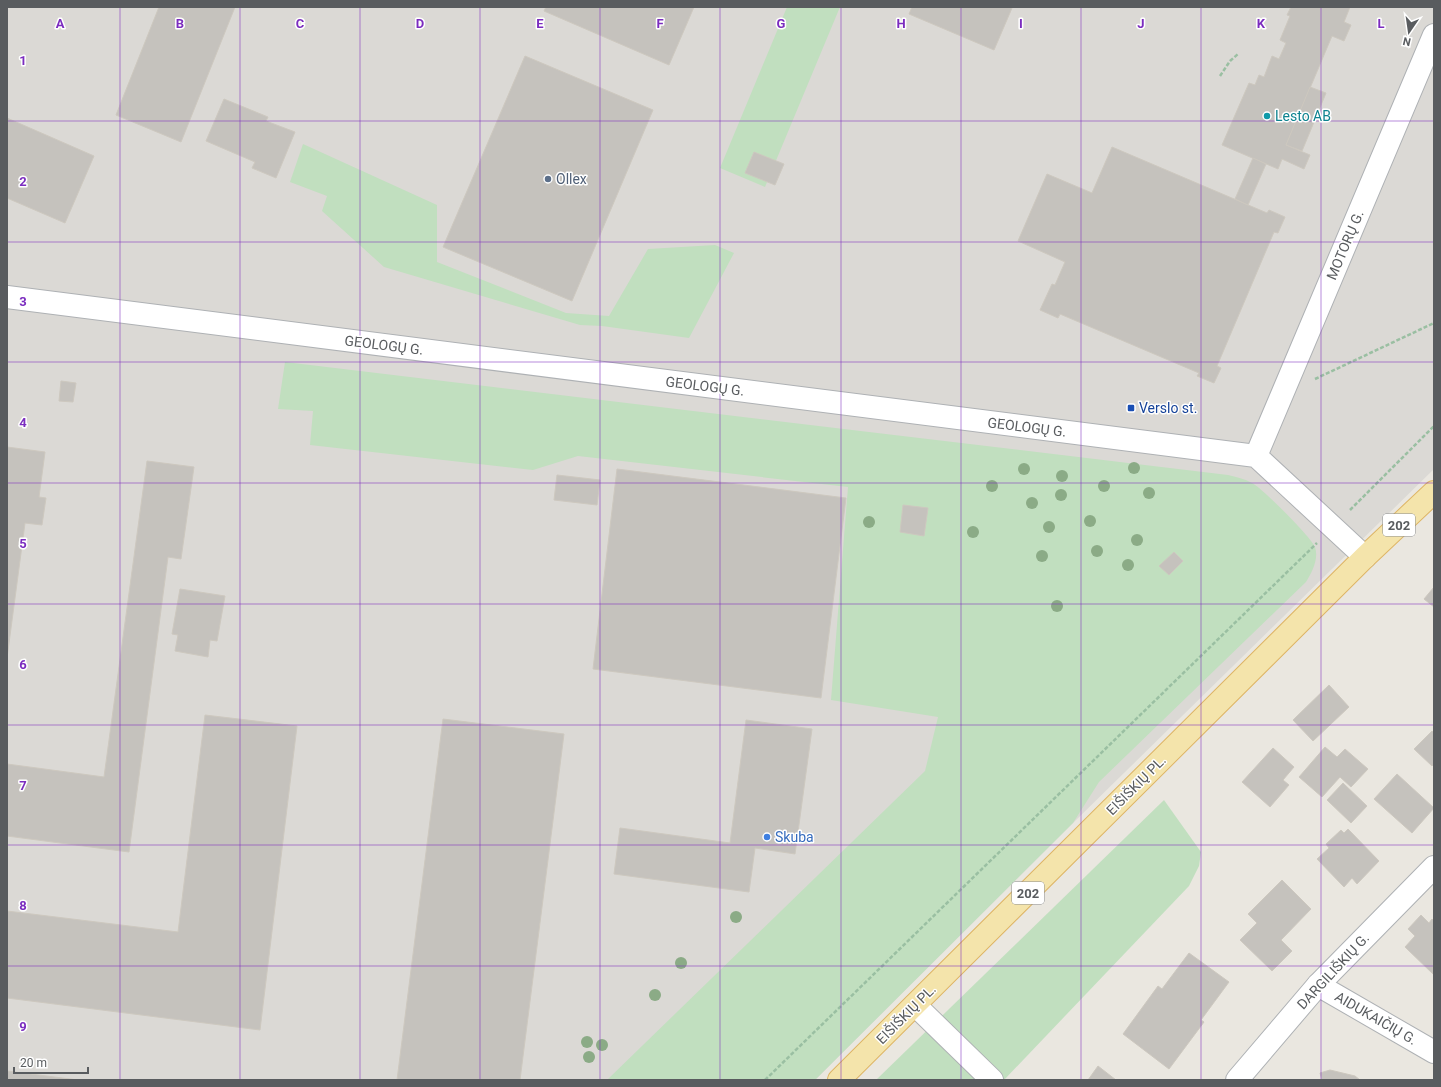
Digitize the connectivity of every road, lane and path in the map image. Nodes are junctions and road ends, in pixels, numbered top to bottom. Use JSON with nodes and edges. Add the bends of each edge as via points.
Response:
{"nodes":[{"id":1,"x":1434,"y":35,"type":"edge"},
{"id":2,"x":1238,"y":54,"type":"dead end"},
{"id":3,"x":1220,"y":76,"type":"dead end"},
{"id":4,"x":7,"y":297,"type":"edge"},
{"id":5,"x":1434,"y":323,"type":"edge"},
{"id":6,"x":1282,"y":395,"type":"junction"},
{"id":7,"x":1434,"y":426,"type":"edge"},
{"id":8,"x":1256,"y":456,"type":"junction"},
{"id":9,"x":1434,"y":492,"type":"edge"},
{"id":10,"x":1333,"y":528,"type":"junction"},
{"id":11,"x":1365,"y":557,"type":"junction"},
{"id":12,"x":1434,"y":867,"type":"edge"},
{"id":13,"x":1318,"y":985,"type":"junction"},
{"id":14,"x":915,"y":1005,"type":"junction"},
{"id":15,"x":1434,"y":1052,"type":"edge"},
{"id":16,"x":765,"y":1080,"type":"edge"},
{"id":17,"x":839,"y":1080,"type":"edge"},
{"id":18,"x":992,"y":1080,"type":"edge"},
{"id":19,"x":1237,"y":1080,"type":"edge"}],
"edges":[{"from":1,"to":6,"type":"street","name":"MOTORŲ G."},
{"from":2,"to":3,"type":"path"},
{"from":4,"to":8,"type":"street","name":"GEOLOGŲ G."},
{"from":5,"to":6,"type":"path"},
{"from":6,"to":8,"type":"street","name":"MOTORŲ G."},
{"from":7,"to":10,"type":"path"},
{"from":8,"to":10,"type":"street"},
{"from":9,"to":11,"type":"main road","name":"EIŠIŠKIŲ PL.","number":"202"},
{"from":10,"to":11,"type":"street"},
{"from":10,"to":16,"type":"path"},
{"from":11,"to":14,"type":"main road","name":"EIŠIŠKIŲ PL.","number":"202"},
{"from":12,"to":13,"type":"street","name":"DARGILIŠKIŲ G."},
{"from":13,"to":15,"type":"street","name":"AIDUKAIČIŲ G."},
{"from":13,"to":19,"type":"street","name":"DARGILIŠKIŲ G."},
{"from":14,"to":17,"type":"main road","name":"EIŠIŠKIŲ PL.","number":"202"},
{"from":14,"to":18,"type":"street"}]}
